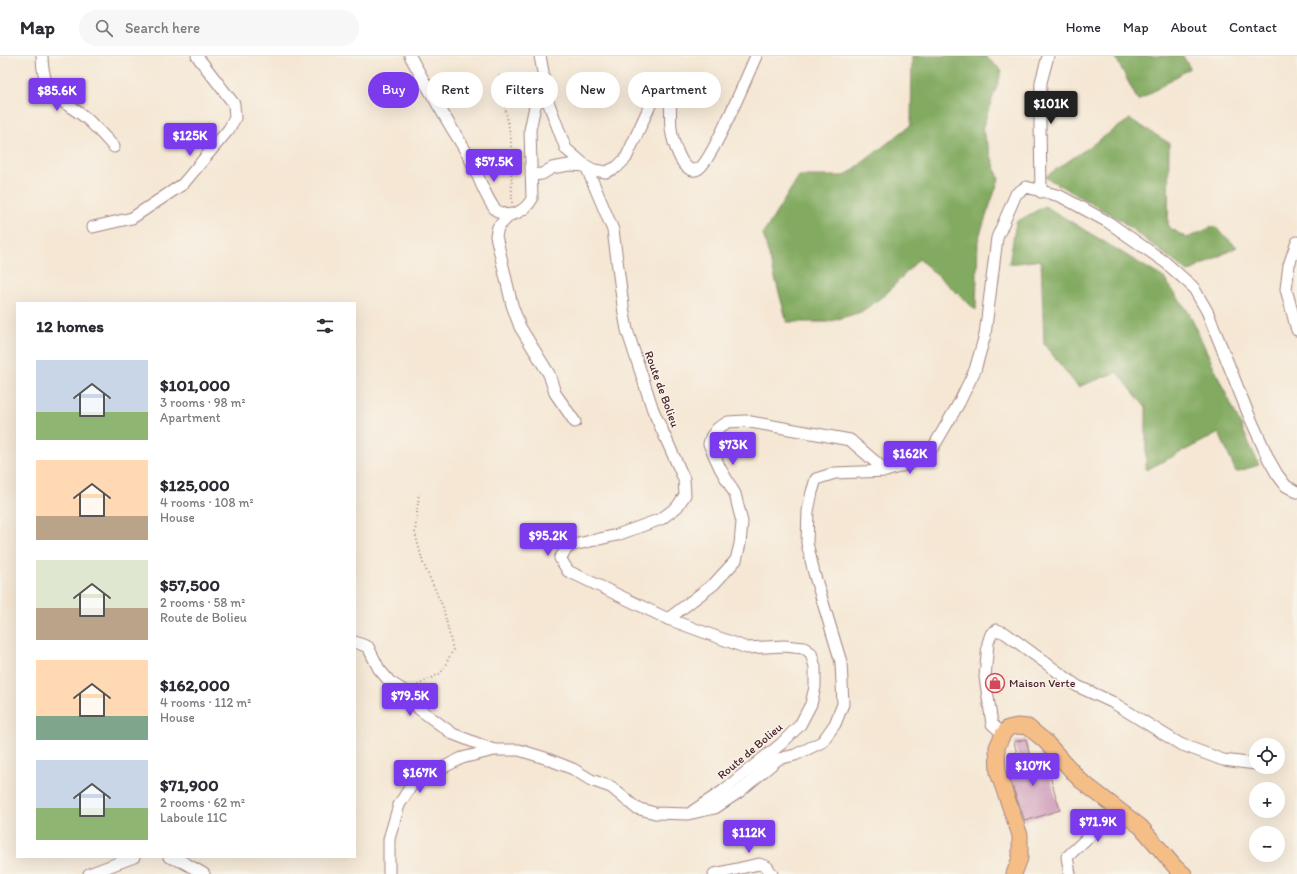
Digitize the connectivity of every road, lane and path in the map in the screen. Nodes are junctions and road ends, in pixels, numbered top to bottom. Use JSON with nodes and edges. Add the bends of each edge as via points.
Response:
{"nodes":[{"id":1,"x":42,"y":56,"type":"edge"},
{"id":2,"x":197,"y":56,"type":"edge"},
{"id":3,"x":410,"y":56,"type":"edge"},
{"id":4,"x":540,"y":56,"type":"edge"},
{"id":5,"x":756,"y":56,"type":"edge"},
{"id":6,"x":1048,"y":56,"type":"edge"},
{"id":7,"x":543,"y":72,"type":"edge"},
{"id":8,"x":505,"y":108,"type":"edge"},
{"id":9,"x":535,"y":108,"type":"edge"},
{"id":10,"x":550,"y":108,"type":"edge"},
{"id":11,"x":114,"y":147,"type":"dead end"},
{"id":12,"x":586,"y":166,"type":"junction"},
{"id":13,"x":531,"y":175,"type":"junction"},
{"id":14,"x":1041,"y":192,"type":"junction"},
{"id":15,"x":512,"y":214,"type":"junction"},
{"id":16,"x":93,"y":227,"type":"dead end"},
{"id":17,"x":1297,"y":242,"type":"edge"},
{"id":18,"x":1297,"y":330,"type":"edge"},
{"id":19,"x":575,"y":422,"type":"dead end"},
{"id":20,"x":886,"y":471,"type":"junction"},
{"id":21,"x":1297,"y":492,"type":"edge"},
{"id":22,"x":419,"y":493,"type":"dead end"},
{"id":23,"x":668,"y":619,"type":"junction"},
{"id":24,"x":356,"y":642,"type":"edge"},
{"id":25,"x":406,"y":692,"type":"junction"},
{"id":26,"x":1003,"y":734,"type":"junction"},
{"id":27,"x":494,"y":750,"type":"junction"},
{"id":28,"x":1249,"y":763,"type":"edge"},
{"id":29,"x":1117,"y":810,"type":"junction"},
{"id":30,"x":688,"y":814,"type":"junction"},
{"id":31,"x":131,"y":858,"type":"edge"},
{"id":32,"x":172,"y":858,"type":"edge"},
{"id":33,"x":101,"y":868,"type":"junction"},
{"id":34,"x":89,"y":874,"type":"edge"},
{"id":35,"x":112,"y":874,"type":"edge"},
{"id":36,"x":204,"y":874,"type":"edge"},
{"id":37,"x":389,"y":874,"type":"edge"},
{"id":38,"x":714,"y":874,"type":"edge"},
{"id":39,"x":772,"y":874,"type":"edge"},
{"id":40,"x":1014,"y":874,"type":"edge"},
{"id":41,"x":1070,"y":874,"type":"edge"},
{"id":42,"x":1184,"y":874,"type":"edge"}],
"edges":[{"from":1,"to":11,"type":"street","via":[[46,82],[54,96],[93,124]]},
{"from":2,"to":16,"type":"street","via":[[234,104],[235,118],[229,129],[182,184],[132,218]]},
{"from":3,"to":15,"type":"street","via":[[471,160],[486,195],[497,210]]},
{"from":4,"to":7,"type":"street"},
{"from":5,"to":12,"type":"street","via":[[707,160],[699,169],[689,168],[677,153],[671,128],[670,101],[661,94],[652,101],[626,158],[617,167],[600,172]]},
{"from":6,"to":14,"type":"street","via":[[1041,82]]},
{"from":8,"to":15,"type":"path","via":[[511,139]]},
{"from":9,"to":13,"type":"street","via":[[530,130]]},
{"from":10,"to":12,"type":"street","via":[[566,149]]},
{"from":12,"to":13,"type":"street","via":[[569,165]]},
{"from":12,"to":23,"type":"street","name":"Route de Bolieu","via":[[612,230],[627,330],[653,410],[684,479],[685,495],[677,508],[661,519],[617,535],[569,546],[560,558],[568,571]]},
{"from":13,"to":15,"type":"street","via":[[532,199],[519,213]]},
{"from":14,"to":20,"type":"street","via":[[1026,187],[1016,194],[1003,220],[997,238],[985,335],[975,370],[959,403],[934,446],[911,463]]},
{"from":14,"to":21,"type":"street","via":[[1060,196],[1108,222],[1165,262],[1192,287],[1207,311],[1269,460],[1286,486]]},
{"from":15,"to":19,"type":"street","via":[[498,227],[496,236],[512,305],[520,328],[549,374],[555,393]]},
{"from":17,"to":18,"type":"street","via":[[1286,289]]},
{"from":20,"to":23,"type":"street","via":[[850,440],[745,421],[728,422],[718,428],[709,444],[735,494],[742,522],[736,560],[714,584]]},
{"from":20,"to":30,"type":"street","via":[[835,473],[816,479],[808,511],[807,543],[841,662],[843,704],[835,724],[822,742],[778,759],[739,792],[715,808]]},
{"from":22,"to":25,"type":"path","via":[[415,533],[422,562],[443,608],[452,650],[441,673]]},
{"from":23,"to":30,"type":"street","name":"Route de Bolieu","via":[[747,648],[804,648],[811,653],[815,667],[815,687],[811,704],[800,725],[781,744],[723,791]]},
{"from":24,"to":25,"type":"street","via":[[368,648],[379,669],[390,682]]},
{"from":25,"to":27,"type":"street","via":[[419,710],[453,734]]},
{"from":26,"to":28,"type":"street","via":[[992,724],[985,677],[988,643],[991,634],[997,630],[1005,633],[1077,686],[1112,702],[1180,744],[1223,760]]},
{"from":26,"to":29,"type":"main road","via":[[1008,728],[1028,727],[1045,741],[1080,780]]},
{"from":26,"to":40,"type":"main road","via":[[997,747],[998,773],[1020,835],[1020,858]]},
{"from":27,"to":30,"type":"street","via":[[519,750],[552,761],[611,787],[636,808],[655,813]]},
{"from":27,"to":37,"type":"street","via":[[462,758],[411,786],[399,805],[389,839]]},
{"from":29,"to":41,"type":"street","via":[[1068,857]]},
{"from":29,"to":42,"type":"main road","via":[[1141,827]]},
{"from":31,"to":33,"type":"street"},
{"from":32,"to":36,"type":"street"},
{"from":33,"to":34,"type":"street"},
{"from":33,"to":35,"type":"street"},
{"from":38,"to":39,"type":"street","via":[[759,864],[767,867]]}]}
